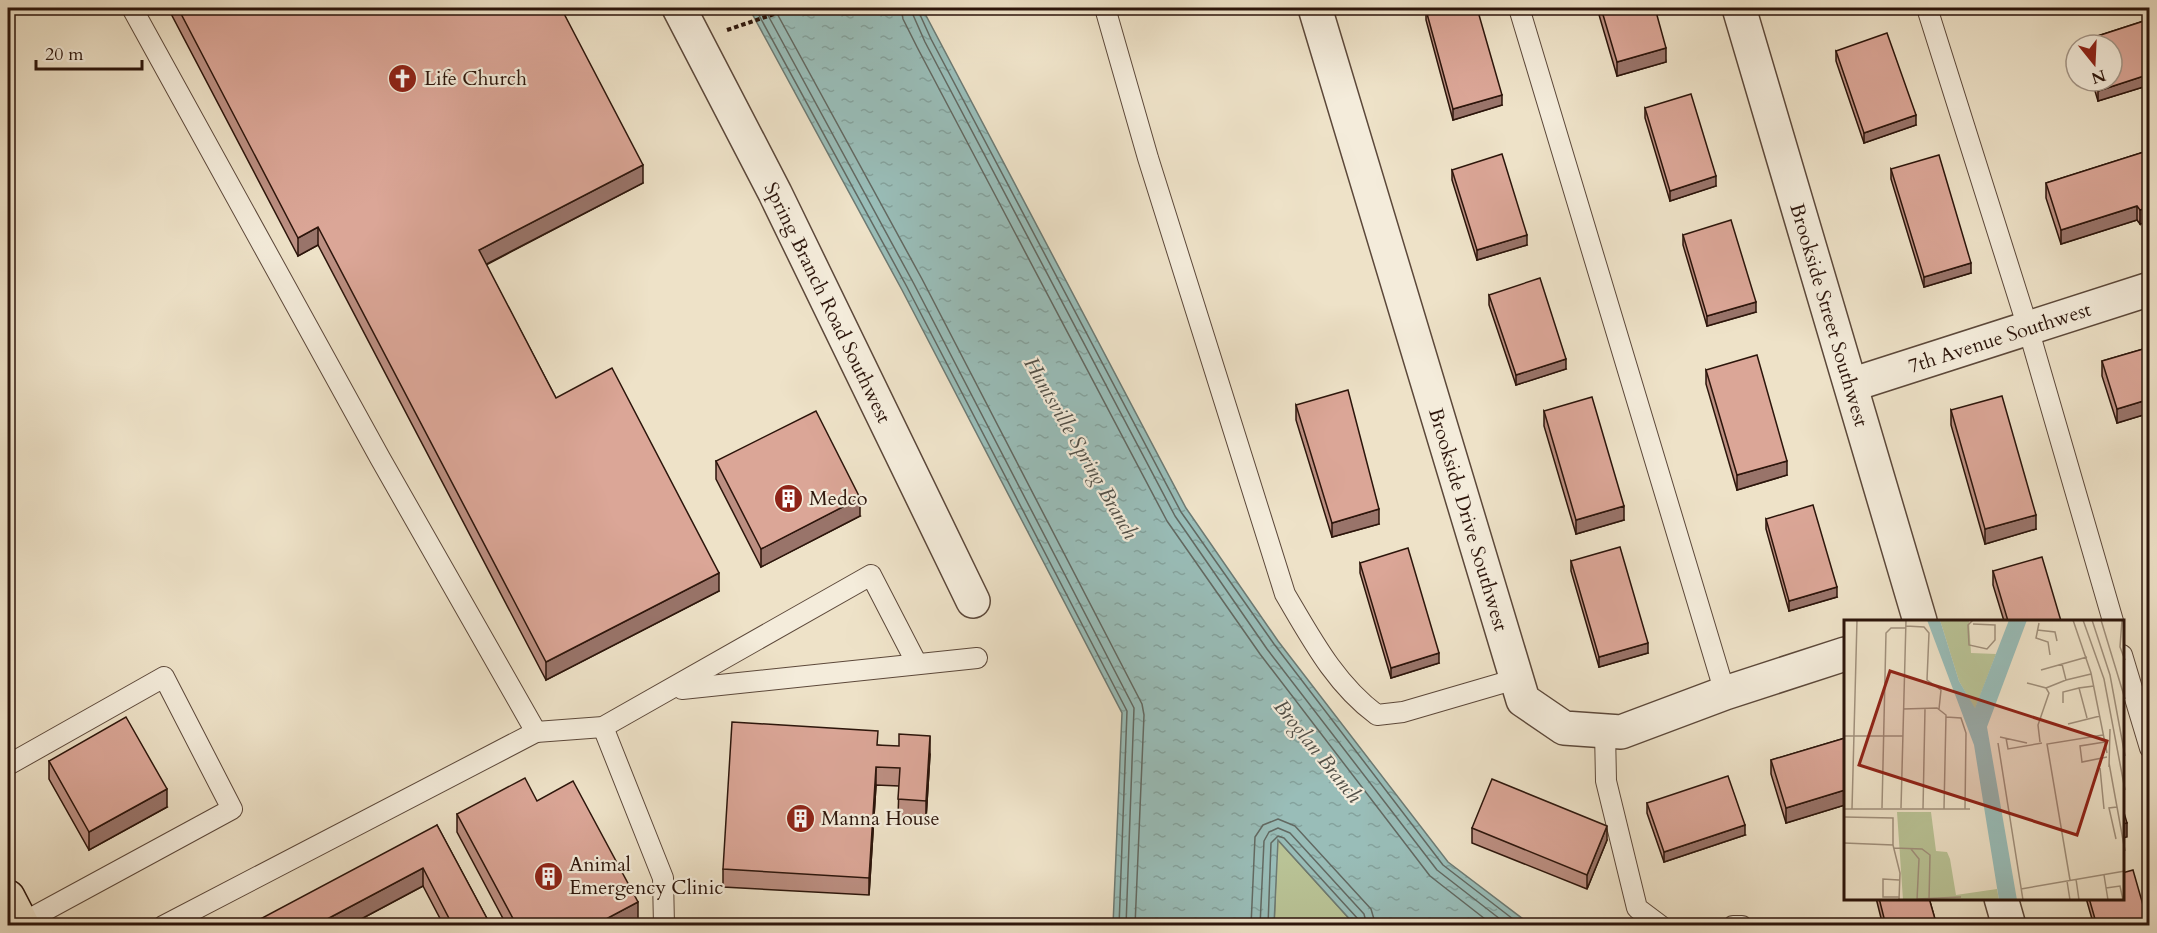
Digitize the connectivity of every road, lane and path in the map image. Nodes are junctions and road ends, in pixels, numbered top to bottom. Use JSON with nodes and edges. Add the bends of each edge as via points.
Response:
{"nodes":[{"id":1,"x":132,"y":8,"type":"edge"},
{"id":2,"x":679,"y":8,"type":"edge"},
{"id":3,"x":792,"y":8,"type":"edge"},
{"id":4,"x":1105,"y":8,"type":"edge"},
{"id":5,"x":1315,"y":8,"type":"edge"},
{"id":6,"x":1519,"y":8,"type":"edge"},
{"id":7,"x":1739,"y":8,"type":"edge"},
{"id":8,"x":1927,"y":8,"type":"edge"},
{"id":9,"x":723,"y":31,"type":"dead end"},
{"id":10,"x":2150,"y":289,"type":"edge"},
{"id":11,"x":2028,"y":328,"type":"junction"},
{"id":12,"x":1851,"y":385,"type":"junction"},
{"id":13,"x":973,"y":601,"type":"dead end"},
{"id":14,"x":1920,"y":620,"type":"edge"},
{"id":15,"x":2113,"y":620,"type":"edge"},
{"id":16,"x":1844,"y":654,"type":"edge"},
{"id":17,"x":977,"y":658,"type":"dead end"},
{"id":18,"x":2124,"y":662,"type":"edge"},
{"id":19,"x":916,"y":664,"type":"junction"},
{"id":20,"x":1516,"y":679,"type":"junction"},
{"id":21,"x":672,"y":690,"type":"junction"},
{"id":22,"x":1725,"y":693,"type":"junction"},
{"id":23,"x":603,"y":727,"type":"junction"},
{"id":24,"x":1605,"y":731,"type":"junction"},
{"id":25,"x":536,"y":732,"type":"junction"},
{"id":26,"x":2150,"y":748,"type":"edge"},
{"id":27,"x":8,"y":765,"type":"edge"},
{"id":28,"x":2002,"y":900,"type":"edge"},
{"id":29,"x":17,"y":915,"type":"edge"},
{"id":30,"x":163,"y":926,"type":"edge"},
{"id":31,"x":664,"y":926,"type":"edge"},
{"id":32,"x":1661,"y":926,"type":"edge"},
{"id":33,"x":1733,"y":926,"type":"edge"},
{"id":34,"x":1742,"y":926,"type":"edge"},
{"id":35,"x":2009,"y":926,"type":"edge"}],
"edges":[{"from":1,"to":25,"type":"lane"},
{"from":2,"to":13,"type":"street","name":"Spring Branch Road Southwest","via":[[775,193]]},
{"from":3,"to":9,"type":"path"},
{"from":4,"to":20,"type":"lane","via":[[1285,594],[1320,652],[1354,698],[1377,715],[1403,712]]},
{"from":5,"to":20,"type":"street","name":"Brookside Drive Southwest"},
{"from":6,"to":22,"type":"lane"},
{"from":7,"to":12,"type":"street","name":"Brookside Street Southwest"},
{"from":8,"to":11,"type":"lane"},
{"from":10,"to":11,"type":"street","name":"7th Avenue Southwest"},
{"from":11,"to":12,"type":"street","name":"7th Avenue Southwest"},
{"from":11,"to":15,"type":"lane"},
{"from":12,"to":14,"type":"street","name":"Brookside Street Southwest"},
{"from":16,"to":22,"type":"street","name":"Brookside Drive Southwest"},
{"from":17,"to":19,"type":"lane"},
{"from":18,"to":26,"type":"lane"},
{"from":19,"to":21,"type":"lane"},
{"from":19,"to":21,"type":"lane","via":[[871,575]]},
{"from":20,"to":24,"type":"street","name":"Brookside Drive Southwest","via":[[1523,700],[1563,728]]},
{"from":21,"to":23,"type":"lane"},
{"from":22,"to":24,"type":"street","name":"Brookside Drive Southwest","via":[[1621,732]]},
{"from":23,"to":25,"type":"lane"},
{"from":23,"to":31,"type":"lane","via":[[663,878]]},
{"from":24,"to":32,"type":"lane","via":[[1606,781],[1637,908]]},
{"from":25,"to":30,"type":"lane"},
{"from":27,"to":29,"type":"lane","via":[[164,677],[232,809]]},
{"from":28,"to":35,"type":"street"},
{"from":33,"to":34,"type":"lane"}]}
